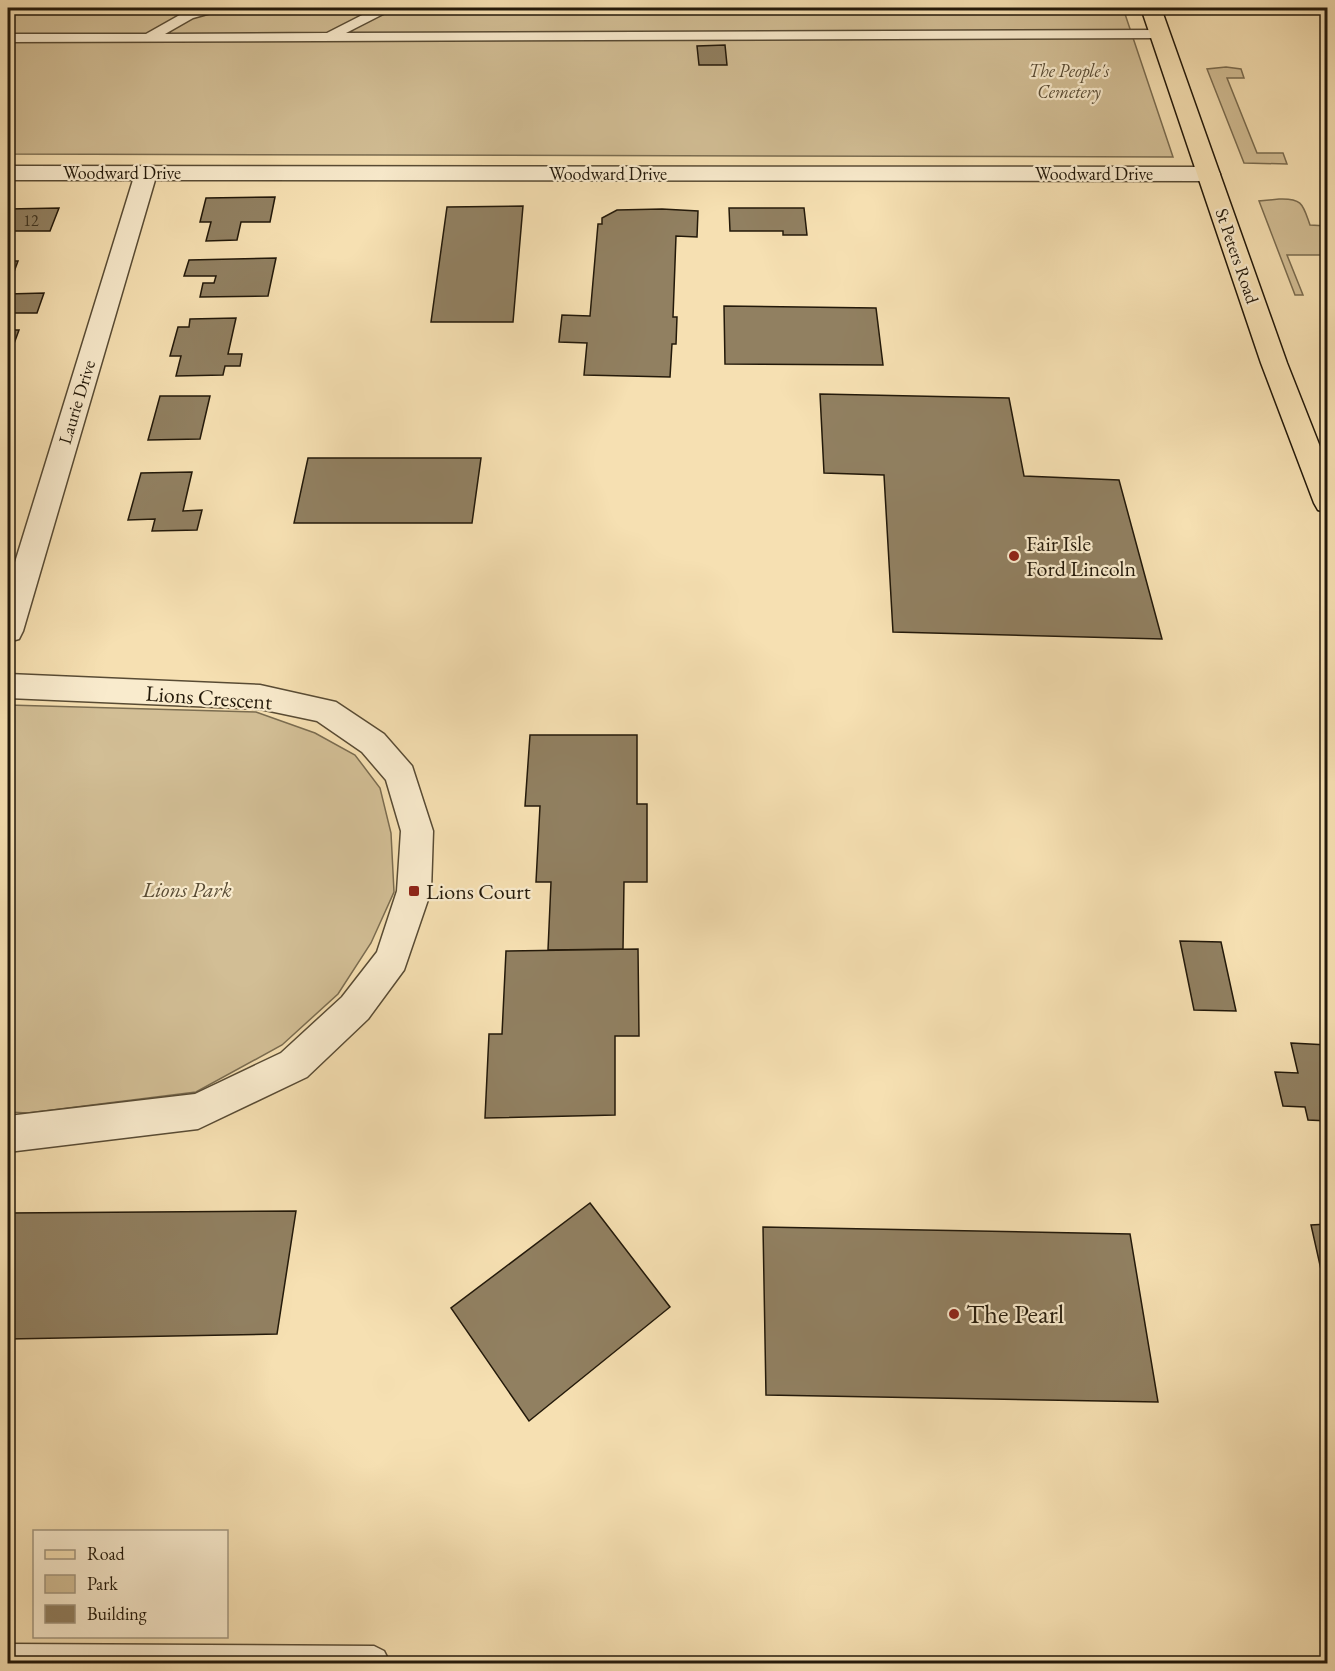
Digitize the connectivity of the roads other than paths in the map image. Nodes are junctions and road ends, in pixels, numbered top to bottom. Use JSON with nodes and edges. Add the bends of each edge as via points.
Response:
{"nodes":[{"id":1,"x":214,"y":8,"type":"edge"},
{"id":2,"x":385,"y":8,"type":"edge"},
{"id":3,"x":1151,"y":8,"type":"edge"},
{"id":4,"x":1160,"y":34,"type":"junction"},
{"id":5,"x":328,"y":37,"type":"junction"},
{"id":6,"x":8,"y":38,"type":"edge"},
{"id":7,"x":148,"y":38,"type":"junction"},
{"id":8,"x":8,"y":173,"type":"edge"},
{"id":9,"x":146,"y":173,"type":"junction"},
{"id":10,"x":1209,"y":174,"type":"junction"},
{"id":11,"x":1328,"y":503,"type":"edge"},
{"id":12,"x":8,"y":631,"type":"edge"},
{"id":13,"x":8,"y":686,"type":"edge"},
{"id":14,"x":8,"y":1134,"type":"edge"},
{"id":15,"x":8,"y":1659,"type":"edge"},
{"id":16,"x":374,"y":1661,"type":"dead end"}],
"edges":[{"from":1,"to":7,"type":"lane","via":[[189,15]]},
{"from":2,"to":5,"type":"lane"},
{"from":3,"to":4,"type":"main road","name":"St Peters Road"},
{"from":4,"to":5,"type":"lane"},
{"from":4,"to":10,"type":"main road","name":"St Peters Road"},
{"from":5,"to":7,"type":"lane"},
{"from":6,"to":7,"type":"lane"},
{"from":8,"to":9,"type":"street","name":"Woodward Drive"},
{"from":9,"to":10,"type":"street","name":"Woodward Drive"},
{"from":9,"to":12,"type":"street","name":"Laurie Drive"},
{"from":10,"to":11,"type":"main road","name":"St Peters Road","via":[[1274,363]]},
{"from":13,"to":14,"type":"street","name":"Lions Crescent","via":[[260,697],[325,711],[373,742],[401,775],[417,831],[414,891],[392,958],[355,1008],[294,1065],[198,1111]]},
{"from":15,"to":16,"type":"lane"}]}
